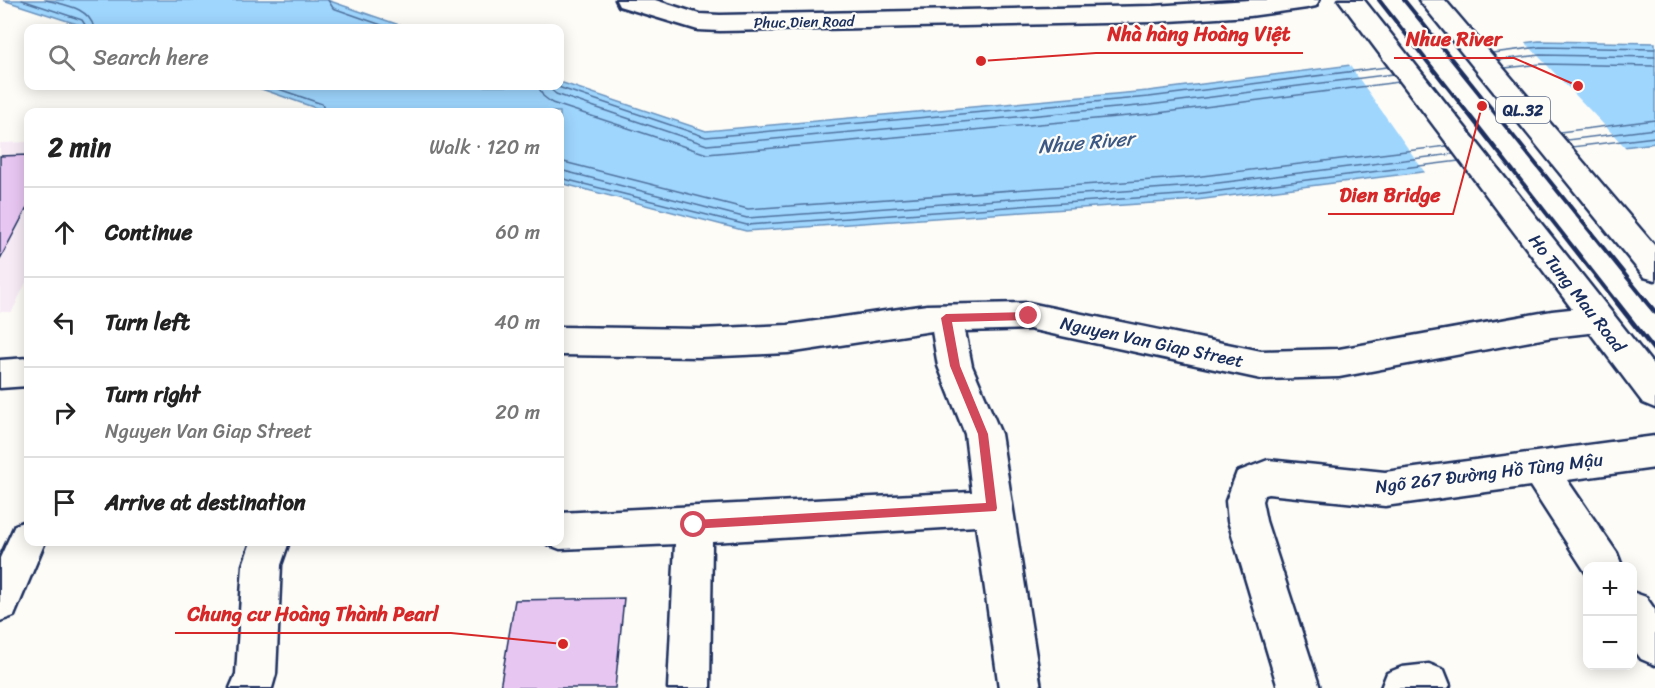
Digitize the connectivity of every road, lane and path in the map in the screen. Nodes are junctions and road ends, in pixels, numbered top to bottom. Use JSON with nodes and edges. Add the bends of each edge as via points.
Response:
{"nodes":[{"id":1,"x":1307,"y":0,"type":"edge"},
{"id":2,"x":1351,"y":0,"type":"edge"},
{"id":3,"x":1431,"y":0,"type":"edge"},
{"id":4,"x":652,"y":4,"type":"edge"},
{"id":5,"x":1248,"y":4,"type":"edge"},
{"id":6,"x":1081,"y":8,"type":"edge"},
{"id":7,"x":797,"y":11,"type":"edge"},
{"id":8,"x":834,"y":11,"type":"edge"},
{"id":9,"x":1649,"y":254,"type":"edge"},
{"id":10,"x":946,"y":318,"type":"junction"},
{"id":11,"x":1598,"y":319,"type":"junction"},
{"id":12,"x":564,"y":341,"type":"edge"},
{"id":13,"x":24,"y":372,"type":"edge"},
{"id":14,"x":0,"y":374,"type":"edge"},
{"id":15,"x":1655,"y":393,"type":"edge"},
{"id":16,"x":1655,"y":452,"type":"edge"},
{"id":17,"x":1539,"y":469,"type":"junction"},
{"id":18,"x":992,"y":508,"type":"junction"},
{"id":19,"x":694,"y":525,"type":"junction"},
{"id":20,"x":564,"y":531,"type":"edge"},
{"id":21,"x":24,"y":546,"type":"edge"},
{"id":22,"x":269,"y":546,"type":"edge"},
{"id":23,"x":1600,"y":562,"type":"edge"},
{"id":24,"x":0,"y":602,"type":"edge"},
{"id":25,"x":1635,"y":616,"type":"edge"},
{"id":26,"x":1655,"y":645,"type":"edge"},
{"id":27,"x":251,"y":688,"type":"edge"},
{"id":28,"x":689,"y":688,"type":"edge"},
{"id":29,"x":1020,"y":688,"type":"edge"},
{"id":30,"x":1299,"y":688,"type":"edge"}],
"edges":[{"from":1,"to":5,"type":"main road","name":"Phuc Dien Road"},
{"from":2,"to":11,"type":"main road","name":"Ho Tung Mau Road"},
{"from":3,"to":9,"type":"main road","number":"QL.32"},
{"from":4,"to":7,"type":"main road","name":"Phuc Dien Road","via":[[698,22]]},
{"from":5,"to":6,"type":"main road","name":"Phuc Dien Road"},
{"from":6,"to":8,"type":"main road","name":"Phuc Dien Road"},
{"from":7,"to":8,"type":"main road","name":"Phuc Dien Road"},
{"from":10,"to":11,"type":"main road","name":"Nguyen Van Giap Street","via":[[1029,316],[1261,365],[1339,363]]},
{"from":10,"to":12,"type":"main road","name":"Nguyen Van Giap Street","via":[[788,339]]},
{"from":10,"to":18,"type":"main road","via":[[955,366],[983,434]]},
{"from":11,"to":15,"type":"main road","name":"Ho Tung Mau Road"},
{"from":13,"to":14,"type":"main road"},
{"from":16,"to":17,"type":"main road","name":"Ngõ 267 Đường Hồ Tùng Mậu"},
{"from":17,"to":23,"type":"main road"},
{"from":17,"to":30,"type":"main road","name":"Ngõ 267 Đường Hồ Tùng Mậu","via":[[1385,489],[1268,477],[1250,484],[1244,501],[1247,521]]},
{"from":18,"to":19,"type":"main road"},
{"from":18,"to":29,"type":"main road"},
{"from":19,"to":20,"type":"main road"},
{"from":19,"to":28,"type":"main road"},
{"from":21,"to":24,"type":"main road"},
{"from":22,"to":27,"type":"main road","via":[[262,565],[256,674]]},
{"from":25,"to":26,"type":"main road"}]}
